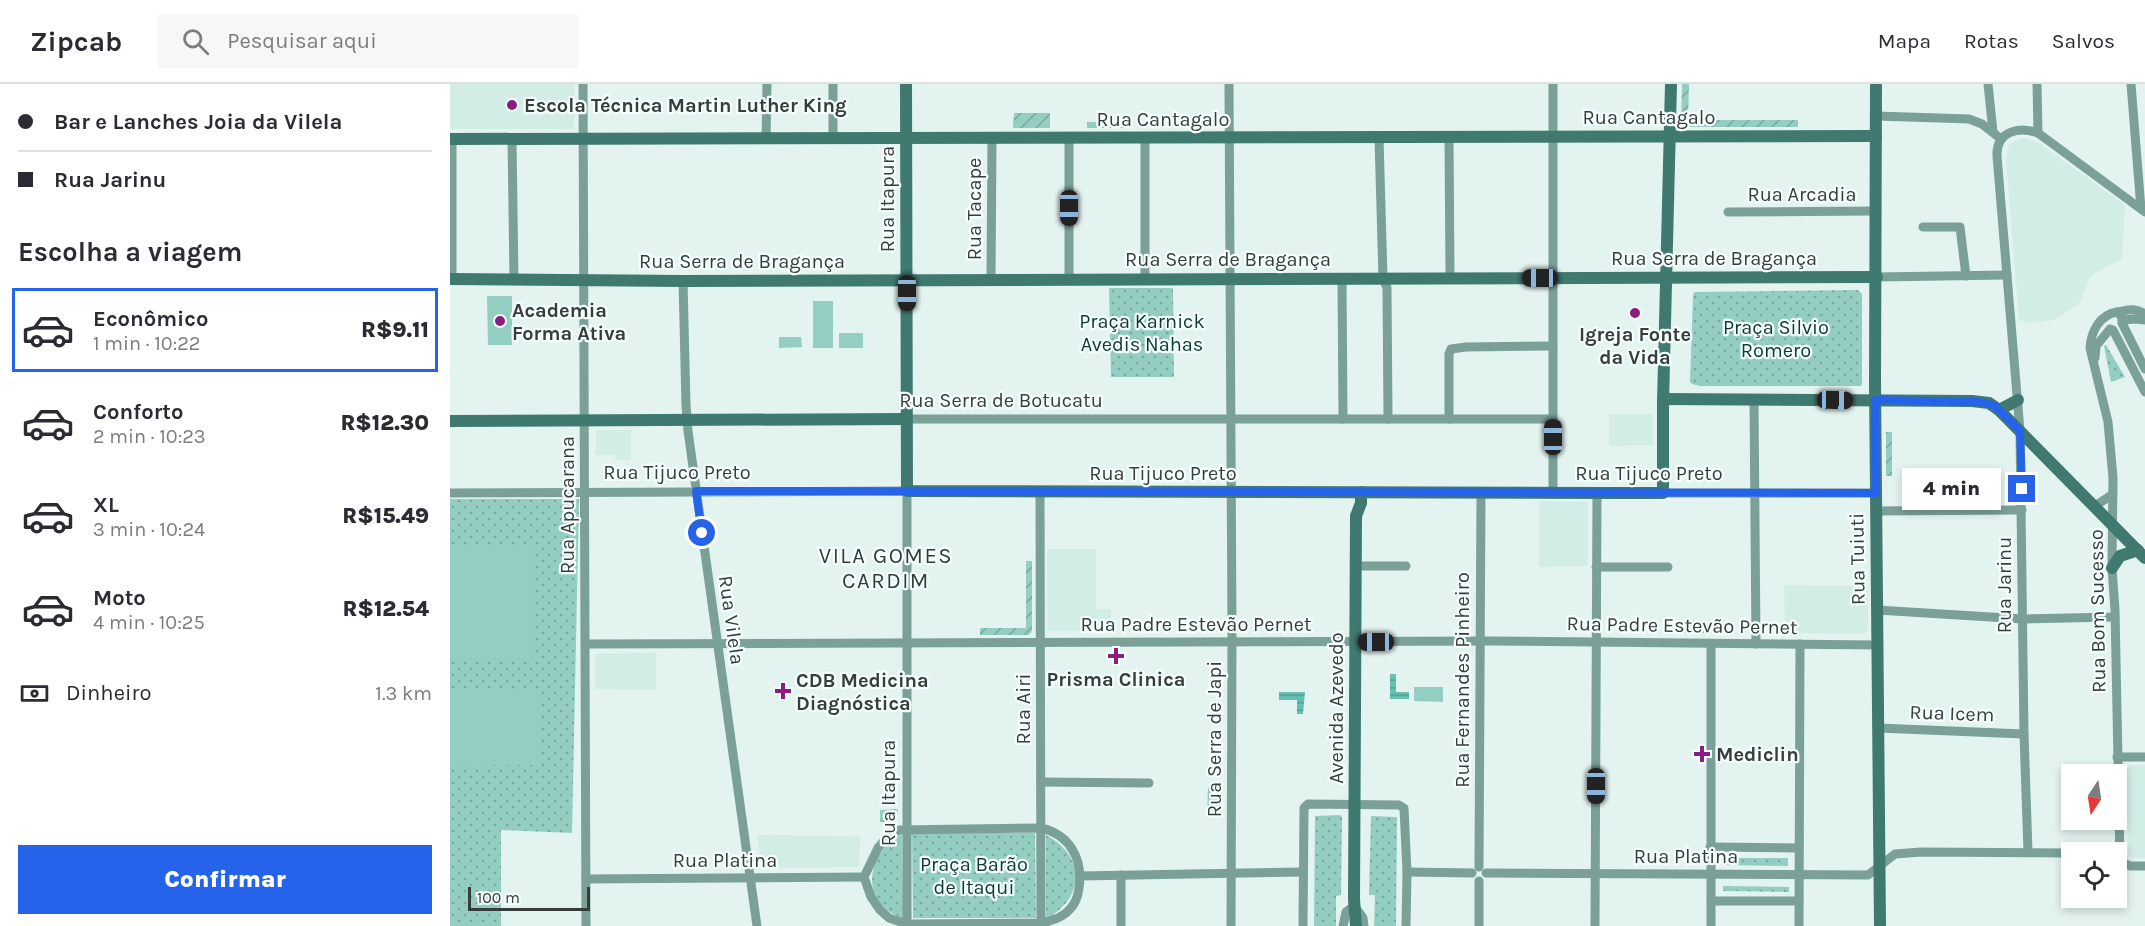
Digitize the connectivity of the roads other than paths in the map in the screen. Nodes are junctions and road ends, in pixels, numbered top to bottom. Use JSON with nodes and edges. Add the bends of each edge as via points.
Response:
{"nodes":[{"id":1,"x":583,"y":84,"type":"edge"},
{"id":2,"x":767,"y":84,"type":"edge"},
{"id":3,"x":833,"y":84,"type":"edge"},
{"id":4,"x":906,"y":84,"type":"edge"},
{"id":5,"x":1229,"y":84,"type":"edge"},
{"id":6,"x":1553,"y":84,"type":"edge"},
{"id":7,"x":1671,"y":84,"type":"edge"},
{"id":8,"x":1876,"y":84,"type":"edge"},
{"id":9,"x":1988,"y":84,"type":"edge"},
{"id":10,"x":2037,"y":84,"type":"edge"},
{"id":11,"x":2130,"y":84,"type":"edge"},
{"id":12,"x":1876,"y":116,"type":"junction"},
{"id":13,"x":1993,"y":132,"type":"junction"},
{"id":14,"x":2038,"y":133,"type":"junction"},
{"id":15,"x":1876,"y":136,"type":"junction"},
{"id":16,"x":1449,"y":137,"type":"junction"},
{"id":17,"x":1553,"y":137,"type":"junction"},
{"id":18,"x":1670,"y":137,"type":"junction"},
{"id":19,"x":992,"y":138,"type":"junction"},
{"id":20,"x":1069,"y":138,"type":"junction"},
{"id":21,"x":1145,"y":138,"type":"junction"},
{"id":22,"x":1229,"y":138,"type":"junction"},
{"id":23,"x":1379,"y":138,"type":"junction"},
{"id":24,"x":451,"y":139,"type":"edge"},
{"id":25,"x":512,"y":139,"type":"junction"},
{"id":26,"x":584,"y":139,"type":"junction"},
{"id":27,"x":766,"y":139,"type":"junction"},
{"id":28,"x":833,"y":139,"type":"junction"},
{"id":29,"x":906,"y":139,"type":"junction"},
{"id":30,"x":2001,"y":139,"type":"junction"},
{"id":31,"x":2143,"y":210,"type":"edge"},
{"id":32,"x":1876,"y":211,"type":"junction"},
{"id":33,"x":1728,"y":212,"type":"dead end"},
{"id":34,"x":1923,"y":226,"type":"dead end"},
{"id":35,"x":2007,"y":275,"type":"junction"},
{"id":36,"x":1966,"y":276,"type":"junction"},
{"id":37,"x":1876,"y":277,"type":"junction"},
{"id":38,"x":1383,"y":278,"type":"junction"},
{"id":39,"x":1450,"y":278,"type":"junction"},
{"id":40,"x":1553,"y":278,"type":"junction"},
{"id":41,"x":1666,"y":278,"type":"junction"},
{"id":42,"x":451,"y":279,"type":"edge"},
{"id":43,"x":991,"y":279,"type":"junction"},
{"id":44,"x":1069,"y":279,"type":"junction"},
{"id":45,"x":1144,"y":279,"type":"junction"},
{"id":46,"x":1230,"y":279,"type":"junction"},
{"id":47,"x":1342,"y":279,"type":"junction"},
{"id":48,"x":514,"y":280,"type":"junction"},
{"id":49,"x":584,"y":280,"type":"junction"},
{"id":50,"x":907,"y":280,"type":"junction"},
{"id":51,"x":683,"y":281,"type":"junction"},
{"id":52,"x":2145,"y":314,"type":"edge"},
{"id":53,"x":2106,"y":316,"type":"junction"},
{"id":54,"x":2121,"y":318,"type":"junction"},
{"id":55,"x":2145,"y":320,"type":"edge"},
{"id":56,"x":2112,"y":330,"type":"junction"},
{"id":57,"x":1553,"y":346,"type":"junction"},
{"id":58,"x":2145,"y":369,"type":"edge"},
{"id":59,"x":2095,"y":370,"type":"junction"},
{"id":60,"x":2145,"y":392,"type":"edge"},
{"id":61,"x":1663,"y":399,"type":"junction"},
{"id":62,"x":1754,"y":400,"type":"junction"},
{"id":63,"x":1875,"y":400,"type":"junction"},
{"id":64,"x":2018,"y":400,"type":"junction"},
{"id":65,"x":2000,"y":410,"type":"junction"},
{"id":66,"x":1553,"y":418,"type":"junction"},
{"id":67,"x":906,"y":419,"type":"junction"},
{"id":68,"x":1231,"y":419,"type":"junction"},
{"id":69,"x":1343,"y":419,"type":"junction"},
{"id":70,"x":1388,"y":419,"type":"junction"},
{"id":71,"x":1449,"y":419,"type":"junction"},
{"id":72,"x":585,"y":420,"type":"junction"},
{"id":73,"x":687,"y":420,"type":"junction"},
{"id":74,"x":450,"y":421,"type":"edge"},
{"id":75,"x":2020,"y":431,"type":"junction"},
{"id":76,"x":585,"y":491,"type":"junction"},
{"id":77,"x":696,"y":491,"type":"junction"},
{"id":78,"x":907,"y":491,"type":"junction"},
{"id":79,"x":1040,"y":492,"type":"junction"},
{"id":80,"x":1231,"y":492,"type":"junction"},
{"id":81,"x":450,"y":493,"type":"edge"},
{"id":82,"x":1356,"y":493,"type":"junction"},
{"id":83,"x":1481,"y":493,"type":"junction"},
{"id":84,"x":1553,"y":493,"type":"junction"},
{"id":85,"x":1597,"y":493,"type":"junction"},
{"id":86,"x":1663,"y":493,"type":"junction"},
{"id":87,"x":1755,"y":493,"type":"junction"},
{"id":88,"x":1876,"y":493,"type":"junction"},
{"id":89,"x":2113,"y":494,"type":"junction"},
{"id":90,"x":2095,"y":506,"type":"junction"},
{"id":91,"x":2022,"y":510,"type":"junction"},
{"id":92,"x":1876,"y":511,"type":"junction"},
{"id":93,"x":2113,"y":525,"type":"junction"},
{"id":94,"x":2141,"y":554,"type":"edge"},
{"id":95,"x":1356,"y":566,"type":"junction"},
{"id":96,"x":1406,"y":566,"type":"dead end"},
{"id":97,"x":1596,"y":567,"type":"junction"},
{"id":98,"x":1668,"y":567,"type":"dead end"},
{"id":99,"x":2112,"y":568,"type":"junction"},
{"id":100,"x":1877,"y":610,"type":"junction"},
{"id":101,"x":2115,"y":617,"type":"junction"},
{"id":102,"x":2022,"y":619,"type":"junction"},
{"id":103,"x":1480,"y":641,"type":"junction"},
{"id":104,"x":1232,"y":642,"type":"junction"},
{"id":105,"x":1355,"y":642,"type":"junction"},
{"id":106,"x":1596,"y":642,"type":"junction"},
{"id":107,"x":908,"y":643,"type":"junction"},
{"id":108,"x":1041,"y":643,"type":"junction"},
{"id":109,"x":586,"y":644,"type":"junction"},
{"id":110,"x":717,"y":644,"type":"junction"},
{"id":111,"x":1711,"y":644,"type":"junction"},
{"id":112,"x":1756,"y":644,"type":"junction"},
{"id":113,"x":1800,"y":644,"type":"junction"},
{"id":114,"x":1878,"y":645,"type":"junction"},
{"id":115,"x":1878,"y":728,"type":"junction"},
{"id":116,"x":2024,"y":734,"type":"junction"},
{"id":117,"x":2117,"y":757,"type":"junction"},
{"id":118,"x":2145,"y":757,"type":"edge"},
{"id":119,"x":1041,"y":782,"type":"junction"},
{"id":120,"x":1149,"y":783,"type":"dead end"},
{"id":121,"x":1355,"y":805,"type":"junction"},
{"id":122,"x":1041,"y":828,"type":"junction"},
{"id":123,"x":908,"y":829,"type":"junction"},
{"id":124,"x":2118,"y":842,"type":"edge"},
{"id":125,"x":1710,"y":847,"type":"junction"},
{"id":126,"x":1799,"y":848,"type":"junction"},
{"id":127,"x":2028,"y":852,"type":"junction"},
{"id":128,"x":2061,"y":853,"type":"edge"},
{"id":129,"x":1881,"y":864,"type":"junction"},
{"id":130,"x":2127,"y":864,"type":"edge"},
{"id":131,"x":2145,"y":866,"type":"edge"},
{"id":132,"x":1303,"y":872,"type":"junction"},
{"id":133,"x":1407,"y":872,"type":"junction"},
{"id":134,"x":1231,"y":874,"type":"junction"},
{"id":135,"x":1479,"y":874,"type":"junction"},
{"id":136,"x":1595,"y":874,"type":"junction"},
{"id":137,"x":1710,"y":874,"type":"junction"},
{"id":138,"x":1121,"y":875,"type":"junction"},
{"id":139,"x":1080,"y":876,"type":"junction"},
{"id":140,"x":1799,"y":876,"type":"junction"},
{"id":141,"x":751,"y":878,"type":"junction"},
{"id":142,"x":864,"y":878,"type":"junction"},
{"id":143,"x":586,"y":879,"type":"junction"},
{"id":144,"x":1711,"y":901,"type":"junction"},
{"id":145,"x":1799,"y":901,"type":"junction"},
{"id":146,"x":1354,"y":904,"type":"junction"},
{"id":147,"x":907,"y":925,"type":"edge"},
{"id":148,"x":966,"y":925,"type":"edge"},
{"id":149,"x":1041,"y":925,"type":"edge"},
{"id":150,"x":586,"y":926,"type":"edge"},
{"id":151,"x":757,"y":926,"type":"edge"},
{"id":152,"x":1121,"y":926,"type":"edge"},
{"id":153,"x":1231,"y":926,"type":"edge"},
{"id":154,"x":1303,"y":926,"type":"edge"},
{"id":155,"x":1343,"y":926,"type":"edge"},
{"id":156,"x":1350,"y":926,"type":"edge"},
{"id":157,"x":1356,"y":926,"type":"edge"},
{"id":158,"x":1364,"y":926,"type":"edge"},
{"id":159,"x":1406,"y":926,"type":"edge"},
{"id":160,"x":1479,"y":926,"type":"edge"},
{"id":161,"x":1595,"y":926,"type":"edge"},
{"id":162,"x":1711,"y":926,"type":"edge"},
{"id":163,"x":1799,"y":926,"type":"edge"},
{"id":164,"x":1880,"y":926,"type":"edge"}],
"edges":[{"from":1,"to":26,"type":"street","name":"Rua Apucarana"},
{"from":2,"to":27,"type":"street"},
{"from":3,"to":28,"type":"street"},
{"from":4,"to":29,"type":"street","name":"Rua Itapura"},
{"from":5,"to":22,"type":"street","name":"Rua Serra de Japi"},
{"from":6,"to":17,"type":"street"},
{"from":7,"to":18,"type":"street"},
{"from":8,"to":12,"type":"street","name":"Rua Tuiuti"},
{"from":9,"to":13,"type":"street"},
{"from":10,"to":14,"type":"street"},
{"from":11,"to":31,"type":"street"},
{"from":12,"to":13,"type":"street","via":[[1963,118],[1978,121]]},
{"from":12,"to":15,"type":"street","name":"Rua Tuiuti"},
{"from":13,"to":30,"type":"street"},
{"from":14,"to":30,"type":"street","via":[[2021,129]]},
{"from":14,"to":31,"type":"street"},
{"from":15,"to":18,"type":"street","name":"Rua Cantagalo"},
{"from":15,"to":32,"type":"street","name":"Rua Tuiuti"},
{"from":16,"to":17,"type":"street","name":"Rua Cantagalo"},
{"from":16,"to":23,"type":"street","name":"Rua Cantagalo"},
{"from":16,"to":39,"type":"street"},
{"from":17,"to":18,"type":"street","name":"Rua Cantagalo"},
{"from":17,"to":40,"type":"street"},
{"from":18,"to":41,"type":"street"},
{"from":19,"to":20,"type":"street","name":"Rua Cantagalo"},
{"from":19,"to":29,"type":"street","name":"Rua Cantagalo"},
{"from":19,"to":43,"type":"street","name":"Rua Tacape"},
{"from":20,"to":21,"type":"street","name":"Rua Cantagalo"},
{"from":20,"to":44,"type":"street"},
{"from":21,"to":22,"type":"street","name":"Rua Cantagalo"},
{"from":21,"to":45,"type":"street"},
{"from":22,"to":23,"type":"street","name":"Rua Cantagalo"},
{"from":22,"to":46,"type":"street","name":"Rua Serra de Japi"},
{"from":23,"to":38,"type":"street"},
{"from":24,"to":25,"type":"street","name":"Rua Cantagalo"},
{"from":24,"to":42,"type":"street"},
{"from":25,"to":26,"type":"street","name":"Rua Cantagalo"},
{"from":25,"to":48,"type":"street"},
{"from":26,"to":27,"type":"street","name":"Rua Cantagalo"},
{"from":26,"to":49,"type":"street","name":"Rua Apucarana"},
{"from":27,"to":28,"type":"street","name":"Rua Cantagalo"},
{"from":28,"to":29,"type":"street","name":"Rua Cantagalo"},
{"from":29,"to":50,"type":"street","name":"Rua Itapura"},
{"from":30,"to":35,"type":"street","name":"Rua Jarinu","via":[[1997,156]]},
{"from":32,"to":33,"type":"street","name":"Rua Arcadia"},
{"from":32,"to":37,"type":"street","name":"Rua Tuiuti"},
{"from":34,"to":36,"type":"street","via":[[1960,227]]},
{"from":35,"to":36,"type":"street","name":"Rua Serra de Bragança"},
{"from":35,"to":64,"type":"street","name":"Rua Jarinu"},
{"from":36,"to":37,"type":"street","name":"Rua Serra de Bragança"},
{"from":37,"to":41,"type":"street","name":"Rua Serra de Bragança"},
{"from":37,"to":63,"type":"street","name":"Rua Tuiuti"},
{"from":38,"to":39,"type":"street","name":"Rua Serra de Bragança"},
{"from":38,"to":47,"type":"street","name":"Rua Serra de Bragança"},
{"from":38,"to":70,"type":"street","via":[[1387,288]]},
{"from":39,"to":40,"type":"street","name":"Rua Serra de Bragança"},
{"from":40,"to":41,"type":"street","name":"Rua Serra de Bragança"},
{"from":40,"to":57,"type":"street"},
{"from":41,"to":61,"type":"street"},
{"from":42,"to":48,"type":"street","name":"Rua Serra de Bragança"},
{"from":43,"to":44,"type":"street","name":"Rua Serra de Bragança"},
{"from":43,"to":50,"type":"street","name":"Rua Serra de Bragança"},
{"from":44,"to":45,"type":"street","name":"Rua Serra de Bragança"},
{"from":45,"to":46,"type":"street","name":"Rua Serra de Bragança"},
{"from":46,"to":47,"type":"street","name":"Rua Serra de Bragança"},
{"from":46,"to":68,"type":"street","name":"Rua Serra de Japi"},
{"from":47,"to":69,"type":"street"},
{"from":48,"to":49,"type":"street","name":"Rua Serra de Bragança"},
{"from":49,"to":51,"type":"street","name":"Rua Serra de Bragança"},
{"from":49,"to":72,"type":"street","name":"Rua Apucarana"},
{"from":50,"to":51,"type":"street","name":"Rua Serra de Bragança"},
{"from":50,"to":67,"type":"street","name":"Rua Itapura"},
{"from":51,"to":73,"type":"street","name":"Rua Vilela"},
{"from":52,"to":54,"type":"street","via":[[2131,309]]},
{"from":53,"to":54,"type":"street","via":[[2111,312]]},
{"from":53,"to":56,"type":"street","via":[[2105,323]]},
{"from":53,"to":59,"type":"street","name":"Rua Bom Sucesso","via":[[2091,338]]},
{"from":54,"to":55,"type":"street"},
{"from":54,"to":56,"type":"street","via":[[2119,329]]},
{"from":54,"to":58,"type":"street"},
{"from":56,"to":59,"type":"street","name":"Rua Bom Sucesso","via":[[2096,346]]},
{"from":56,"to":60,"type":"street"},
{"from":57,"to":66,"type":"street"},
{"from":57,"to":71,"type":"street","via":[[1451,348]]},
{"from":59,"to":89,"type":"street","name":"Rua Bom Sucesso","via":[[2108,422]]},
{"from":61,"to":62,"type":"street"},
{"from":61,"to":86,"type":"street"},
{"from":62,"to":63,"type":"street"},
{"from":62,"to":87,"type":"street"},
{"from":63,"to":65,"type":"street","via":[[1981,402]]},
{"from":63,"to":88,"type":"street","name":"Rua Tuiuti"},
{"from":64,"to":65,"type":"street"},
{"from":64,"to":75,"type":"street","name":"Rua Jarinu"},
{"from":65,"to":75,"type":"street"},
{"from":66,"to":71,"type":"street","name":"Rua Serra de Botucatu"},
{"from":66,"to":84,"type":"street"},
{"from":67,"to":68,"type":"street","name":"Rua Serra de Botucatu"},
{"from":67,"to":73,"type":"street","name":"Rua Serra de Botucatu"},
{"from":67,"to":78,"type":"street","name":"Rua Itapura"},
{"from":68,"to":69,"type":"street","name":"Rua Serra de Botucatu"},
{"from":68,"to":80,"type":"street","name":"Rua Serra de Japi"},
{"from":69,"to":70,"type":"street","name":"Rua Serra de Botucatu"},
{"from":70,"to":71,"type":"street","name":"Rua Serra de Botucatu"},
{"from":72,"to":73,"type":"street","name":"Rua Serra de Botucatu"},
{"from":72,"to":74,"type":"street","name":"Rua Serra de Botucatu"},
{"from":72,"to":76,"type":"street","name":"Rua Apucarana"},
{"from":73,"to":77,"type":"street","name":"Rua Vilela"},
{"from":75,"to":90,"type":"street"},
{"from":75,"to":91,"type":"street","name":"Rua Jarinu"},
{"from":76,"to":77,"type":"street","name":"Rua Tijuco Preto"},
{"from":76,"to":81,"type":"street","name":"Rua Tijuco Preto"},
{"from":76,"to":109,"type":"street","name":"Rua Apucarana"},
{"from":77,"to":78,"type":"street","name":"Rua Tijuco Preto"},
{"from":77,"to":110,"type":"street","name":"Rua Vilela"},
{"from":78,"to":79,"type":"street","name":"Rua Tijuco Preto"},
{"from":78,"to":107,"type":"street","name":"Rua Itapura"},
{"from":79,"to":80,"type":"street","name":"Rua Tijuco Preto"},
{"from":79,"to":108,"type":"street","name":"Rua Airi"},
{"from":80,"to":82,"type":"street","name":"Rua Tijuco Preto"},
{"from":80,"to":104,"type":"street","name":"Rua Serra de Japi"},
{"from":82,"to":83,"type":"street","name":"Rua Tijuco Preto"},
{"from":82,"to":95,"type":"street","name":"Avenida Azevedo","via":[[1361,503],[1356,516]]},
{"from":83,"to":84,"type":"street","name":"Rua Tijuco Preto"},
{"from":83,"to":103,"type":"street","name":"Rua Fernandes Pinheiro"},
{"from":84,"to":85,"type":"street","name":"Rua Tijuco Preto"},
{"from":85,"to":86,"type":"street","name":"Rua Tijuco Preto"},
{"from":85,"to":97,"type":"street"},
{"from":86,"to":87,"type":"street","name":"Rua Tijuco Preto"},
{"from":87,"to":88,"type":"street","name":"Rua Tijuco Preto"},
{"from":87,"to":112,"type":"street"},
{"from":88,"to":92,"type":"street","name":"Rua Tuiuti"},
{"from":89,"to":90,"type":"street"},
{"from":89,"to":93,"type":"street","name":"Rua Bom Sucesso"},
{"from":90,"to":93,"type":"street"},
{"from":91,"to":92,"type":"street"},
{"from":91,"to":102,"type":"street","name":"Rua Jarinu"},
{"from":92,"to":100,"type":"street","name":"Rua Tuiuti"},
{"from":93,"to":94,"type":"street"},
{"from":93,"to":99,"type":"street","name":"Rua Bom Sucesso"},
{"from":94,"to":99,"type":"street","via":[[2120,556]]},
{"from":95,"to":96,"type":"street"},
{"from":95,"to":105,"type":"street","name":"Avenida Azevedo"},
{"from":97,"to":98,"type":"street"},
{"from":97,"to":106,"type":"street"},
{"from":99,"to":101,"type":"street","name":"Rua Bom Sucesso"},
{"from":100,"to":102,"type":"street"},
{"from":100,"to":114,"type":"street","name":"Rua Tuiuti"},
{"from":101,"to":102,"type":"street"},
{"from":101,"to":117,"type":"street","name":"Rua Bom Sucesso"},
{"from":102,"to":116,"type":"street","name":"Rua Jarinu"},
{"from":103,"to":105,"type":"street","name":"Rua Padre Estevão Pernet"},
{"from":103,"to":106,"type":"street","name":"Rua Padre Estevão Pernet"},
{"from":103,"to":135,"type":"street","name":"Rua Fernandes Pinheiro"},
{"from":104,"to":105,"type":"street","name":"Rua Padre Estevão Pernet"},
{"from":104,"to":108,"type":"street","name":"Rua Padre Estevão Pernet"},
{"from":104,"to":134,"type":"street","name":"Rua Serra de Japi"},
{"from":105,"to":121,"type":"street","name":"Avenida Azevedo"},
{"from":106,"to":111,"type":"street","name":"Rua Padre Estevão Pernet"},
{"from":106,"to":136,"type":"street"},
{"from":107,"to":108,"type":"street","name":"Rua Padre Estevão Pernet"},
{"from":107,"to":110,"type":"street","name":"Rua Padre Estevão Pernet"},
{"from":107,"to":123,"type":"street","name":"Rua Itapura"},
{"from":108,"to":119,"type":"street","name":"Rua Airi"},
{"from":109,"to":110,"type":"street","name":"Rua Padre Estevão Pernet"},
{"from":109,"to":143,"type":"street","name":"Rua Apucarana"},
{"from":110,"to":141,"type":"street","name":"Rua Vilela"},
{"from":111,"to":112,"type":"street","name":"Rua Padre Estevão Pernet"},
{"from":111,"to":125,"type":"street"},
{"from":112,"to":113,"type":"street","name":"Rua Padre Estevão Pernet"},
{"from":113,"to":114,"type":"street","name":"Rua Padre Estevão Pernet"},
{"from":113,"to":126,"type":"street"},
{"from":114,"to":115,"type":"street","name":"Rua Tuiuti"},
{"from":115,"to":116,"type":"street","name":"Rua Icem"},
{"from":115,"to":129,"type":"street","name":"Rua Tuiuti"},
{"from":116,"to":127,"type":"street","name":"Rua Jarinu"},
{"from":117,"to":118,"type":"street"},
{"from":117,"to":124,"type":"street","name":"Rua Bom Sucesso"},
{"from":119,"to":120,"type":"street"},
{"from":119,"to":122,"type":"street","name":"Rua Airi"},
{"from":121,"to":132,"type":"street","via":[[1305,806]]},
{"from":121,"to":133,"type":"street","via":[[1404,808]]},
{"from":121,"to":146,"type":"street","name":"Avenida Azevedo"},
{"from":122,"to":123,"type":"street"},
{"from":122,"to":139,"type":"street","via":[[1069,843]]},
{"from":122,"to":149,"type":"street","name":"Rua Airi"},
{"from":123,"to":142,"type":"street","via":[[888,836],[873,856]]},
{"from":123,"to":147,"type":"street","name":"Rua Itapura"},
{"from":125,"to":126,"type":"street"},
{"from":125,"to":137,"type":"street"},
{"from":126,"to":140,"type":"street"},
{"from":127,"to":128,"type":"street","name":"Rua Platina"},
{"from":127,"to":129,"type":"street","name":"Rua Platina","via":[[1894,854]]},
{"from":129,"to":140,"type":"street","name":"Rua Platina","via":[[1868,875]]},
{"from":129,"to":164,"type":"street","name":"Rua Tuiuti"},
{"from":130,"to":131,"type":"street"},
{"from":132,"to":134,"type":"street"},
{"from":132,"to":154,"type":"street"},
{"from":133,"to":135,"type":"street","name":"Rua Platina"},
{"from":133,"to":159,"type":"street"},
{"from":134,"to":138,"type":"street"},
{"from":134,"to":153,"type":"street","name":"Rua Serra de Japi"},
{"from":135,"to":136,"type":"street","name":"Rua Platina"},
{"from":135,"to":160,"type":"street","name":"Rua Fernandes Pinheiro"},
{"from":136,"to":137,"type":"street","name":"Rua Platina"},
{"from":136,"to":161,"type":"street"},
{"from":137,"to":140,"type":"street","name":"Rua Platina"},
{"from":137,"to":144,"type":"street"},
{"from":138,"to":139,"type":"street"},
{"from":138,"to":152,"type":"street"},
{"from":139,"to":149,"type":"street","via":[[1069,912]]},
{"from":140,"to":145,"type":"street"},
{"from":141,"to":142,"type":"street","name":"Rua Platina"},
{"from":141,"to":143,"type":"street","name":"Rua Platina"},
{"from":141,"to":151,"type":"street","name":"Rua Vilela"},
{"from":142,"to":147,"type":"street","via":[[880,910]]},
{"from":143,"to":150,"type":"street","name":"Rua Apucarana"},
{"from":144,"to":145,"type":"street"},
{"from":144,"to":162,"type":"street"},
{"from":145,"to":163,"type":"street"},
{"from":146,"to":155,"type":"street","name":"Avenida Azevedo","via":[[1346,912]]},
{"from":146,"to":156,"type":"street","name":"Avenida Azevedo"},
{"from":146,"to":157,"type":"street","name":"Avenida Azevedo"},
{"from":146,"to":158,"type":"street","name":"Avenida Azevedo"},
{"from":147,"to":148,"type":"street"},
{"from":148,"to":149,"type":"street"}]}
